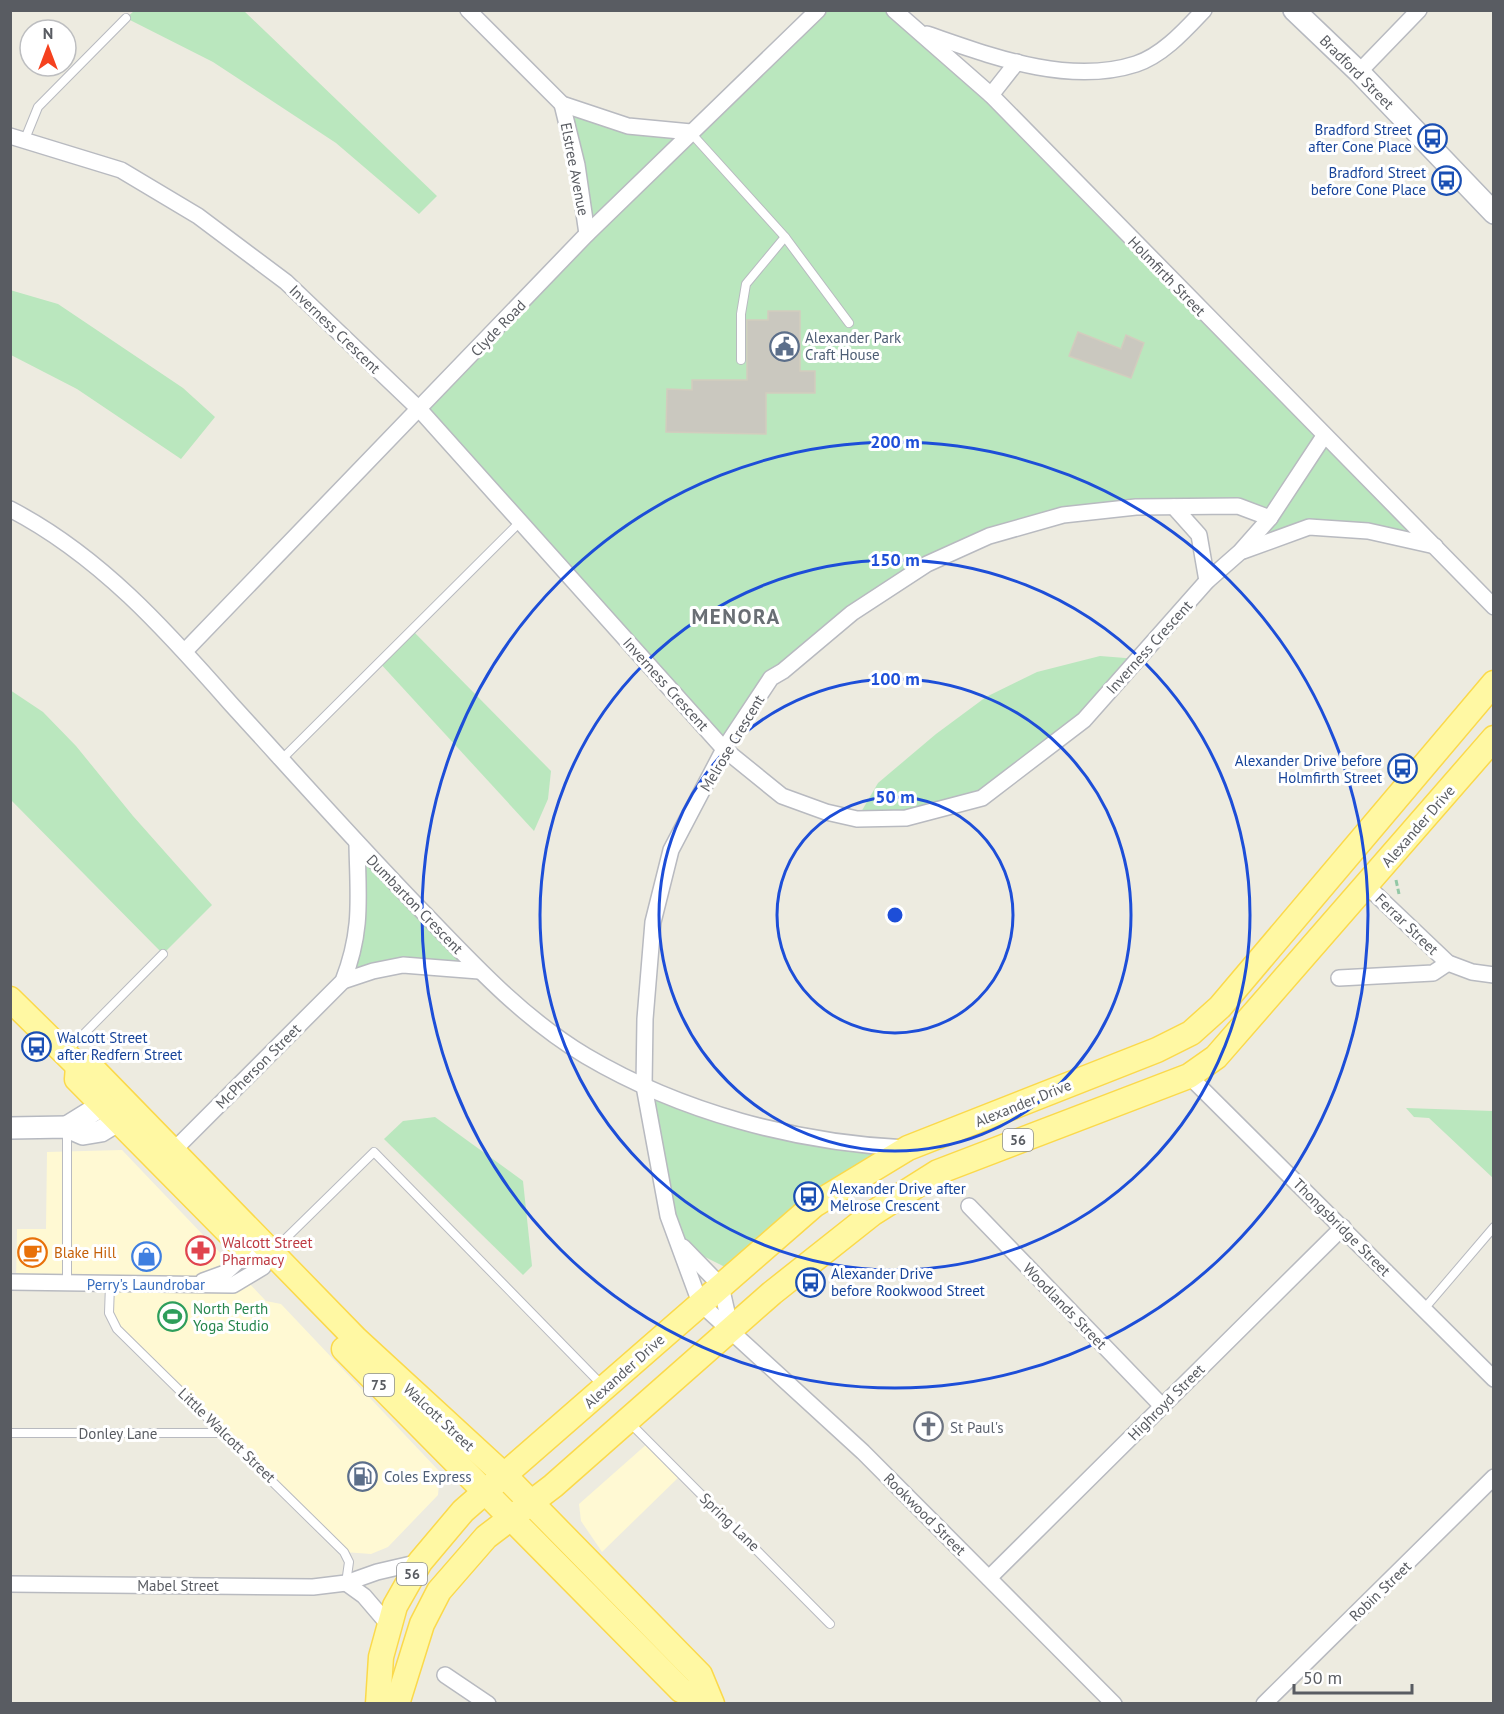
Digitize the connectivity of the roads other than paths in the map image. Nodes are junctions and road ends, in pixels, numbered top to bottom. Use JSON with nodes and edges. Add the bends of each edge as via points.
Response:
{"nodes":[{"id":1,"x":468,"y":10,"type":"edge"},
{"id":2,"x":818,"y":10,"type":"edge"},
{"id":3,"x":894,"y":10,"type":"edge"},
{"id":4,"x":1204,"y":10,"type":"edge"},
{"id":5,"x":1294,"y":10,"type":"edge"},
{"id":6,"x":1419,"y":10,"type":"edge"},
{"id":7,"x":126,"y":18,"type":"dead end"},
{"id":8,"x":921,"y":32,"type":"junction"},
{"id":9,"x":1017,"y":62,"type":"junction"},
{"id":10,"x":1359,"y":72,"type":"junction"},
{"id":11,"x":991,"y":95,"type":"junction"},
{"id":12,"x":562,"y":104,"type":"junction"},
{"id":13,"x":691,"y":132,"type":"junction"},
{"id":14,"x":18,"y":138,"type":"edge"},
{"id":15,"x":1494,"y":213,"type":"edge"},
{"id":16,"x":587,"y":234,"type":"junction"},
{"id":17,"x":785,"y":237,"type":"junction"},
{"id":18,"x":849,"y":323,"type":"dead end"},
{"id":19,"x":741,"y":360,"type":"dead end"},
{"id":20,"x":420,"y":410,"type":"junction"},
{"id":21,"x":1324,"y":436,"type":"junction"},
{"id":22,"x":1174,"y":507,"type":"junction"},
{"id":23,"x":10,"y":509,"type":"edge"},
{"id":24,"x":1270,"y":518,"type":"junction"},
{"id":25,"x":520,"y":522,"type":"junction"},
{"id":26,"x":1435,"y":546,"type":"junction"},
{"id":27,"x":1240,"y":552,"type":"junction"},
{"id":28,"x":1207,"y":581,"type":"junction"},
{"id":29,"x":1494,"y":607,"type":"edge"},
{"id":30,"x":185,"y":651,"type":"junction"},
{"id":31,"x":1494,"y":684,"type":"edge"},
{"id":32,"x":1494,"y":738,"type":"edge"},
{"id":33,"x":724,"y":749,"type":"junction"},
{"id":34,"x":282,"y":759,"type":"junction"},
{"id":35,"x":357,"y":844,"type":"junction"},
{"id":36,"x":1367,"y":886,"type":"junction"},
{"id":37,"x":163,"y":954,"type":"dead end"},
{"id":38,"x":1448,"y":963,"type":"junction"},
{"id":39,"x":479,"y":971,"type":"junction"},
{"id":40,"x":1494,"y":975,"type":"edge"},
{"id":41,"x":1339,"y":978,"type":"dead end"},
{"id":42,"x":343,"y":981,"type":"junction"},
{"id":43,"x":10,"y":999,"type":"edge"},
{"id":44,"x":72,"y":1059,"type":"junction"},
{"id":45,"x":1189,"y":1076,"type":"junction"},
{"id":46,"x":644,"y":1086,"type":"junction"},
{"id":47,"x":118,"y":1108,"type":"junction"},
{"id":48,"x":67,"y":1127,"type":"junction"},
{"id":49,"x":10,"y":1128,"type":"edge"},
{"id":50,"x":908,"y":1148,"type":"junction"},
{"id":51,"x":173,"y":1150,"type":"junction"},
{"id":52,"x":969,"y":1206,"type":"dead end"},
{"id":53,"x":1342,"y":1227,"type":"junction"},
{"id":54,"x":1494,"y":1227,"type":"edge"},
{"id":55,"x":681,"y":1245,"type":"junction"},
{"id":56,"x":261,"y":1257,"type":"junction"},
{"id":57,"x":10,"y":1282,"type":"edge"},
{"id":58,"x":68,"y":1284,"type":"junction"},
{"id":59,"x":110,"y":1285,"type":"junction"},
{"id":60,"x":721,"y":1286,"type":"junction"},
{"id":61,"x":700,"y":1303,"type":"junction"},
{"id":62,"x":1424,"y":1309,"type":"junction"},
{"id":63,"x":731,"y":1329,"type":"junction"},
{"id":64,"x":1494,"y":1379,"type":"edge"},
{"id":65,"x":605,"y":1388,"type":"junction"},
{"id":66,"x":1162,"y":1406,"type":"junction"},
{"id":67,"x":628,"y":1421,"type":"junction"},
{"id":68,"x":225,"y":1432,"type":"junction"},
{"id":69,"x":10,"y":1433,"type":"edge"},
{"id":70,"x":504,"y":1475,"type":"junction"},
{"id":71,"x":1494,"y":1477,"type":"edge"},
{"id":72,"x":483,"y":1492,"type":"junction"},
{"id":73,"x":532,"y":1502,"type":"junction"},
{"id":74,"x":510,"y":1518,"type":"junction"},
{"id":75,"x":420,"y":1562,"type":"junction"},
{"id":76,"x":989,"y":1578,"type":"junction"},
{"id":77,"x":10,"y":1584,"type":"edge"},
{"id":78,"x":346,"y":1584,"type":"junction"},
{"id":79,"x":388,"y":1624,"type":"junction"},
{"id":80,"x":830,"y":1624,"type":"dead end"},
{"id":81,"x":445,"y":1675,"type":"dead end"},
{"id":82,"x":378,"y":1704,"type":"edge"},
{"id":83,"x":397,"y":1704,"type":"edge"},
{"id":84,"x":488,"y":1704,"type":"edge"},
{"id":85,"x":710,"y":1704,"type":"edge"},
{"id":86,"x":1114,"y":1704,"type":"edge"},
{"id":87,"x":1264,"y":1704,"type":"edge"}],
"edges":[{"from":1,"to":12,"type":"street","name":"Elstree Avenue"},
{"from":2,"to":13,"type":"street","name":"Clyde Road"},
{"from":3,"to":8,"type":"street","name":"Holmfirth Street"},
{"from":4,"to":9,"type":"street","via":[[1160,51],[1137,64],[1074,71]]},
{"from":5,"to":10,"type":"street","name":"Bradford Street"},
{"from":6,"to":10,"type":"street"},
{"from":7,"to":14,"type":"lane","via":[[38,107]]},
{"from":8,"to":9,"type":"street"},
{"from":8,"to":11,"type":"street","name":"Holmfirth Street"},
{"from":9,"to":11,"type":"street"},
{"from":10,"to":15,"type":"street","name":"Bradford Street"},
{"from":11,"to":21,"type":"street","name":"Holmfirth Street"},
{"from":12,"to":13,"type":"street","name":"Elstree Avenue","via":[[628,126]]},
{"from":12,"to":16,"type":"street","name":"Elstree Avenue","via":[[577,165]]},
{"from":13,"to":16,"type":"street","name":"Clyde Road"},
{"from":13,"to":17,"type":"lane"},
{"from":14,"to":20,"type":"street","name":"Inverness Crescent","via":[[121,170],[198,216],[286,282]]},
{"from":16,"to":20,"type":"street","name":"Clyde Road"},
{"from":17,"to":18,"type":"lane"},
{"from":17,"to":19,"type":"lane","via":[[746,284],[741,314]]},
{"from":20,"to":25,"type":"street","name":"Inverness Crescent"},
{"from":20,"to":30,"type":"street","name":"Clyde Road"},
{"from":21,"to":24,"type":"street","name":"Inverness Crescent"},
{"from":21,"to":26,"type":"street","name":"Holmfirth Street"},
{"from":22,"to":24,"type":"street","name":"Melrose Crescent","via":[[1238,506]]},
{"from":22,"to":28,"type":"street","via":[[1199,535]]},
{"from":22,"to":33,"type":"street","name":"Melrose Crescent","via":[[1063,515],[989,536],[927,564],[852,613],[771,678]]},
{"from":23,"to":30,"type":"street","name":"Dumbarton Crescent","via":[[94,562]]},
{"from":24,"to":27,"type":"street","name":"Inverness Crescent"},
{"from":25,"to":33,"type":"street","name":"Inverness Crescent"},
{"from":25,"to":34,"type":"lane"},
{"from":26,"to":27,"type":"street","via":[[1368,531],[1309,527]]},
{"from":26,"to":29,"type":"street","name":"Holmfirth Street"},
{"from":27,"to":28,"type":"street","name":"Inverness Crescent"},
{"from":28,"to":33,"type":"street","name":"Inverness Crescent","via":[[1084,720],[981,798],[906,818],[856,819],[782,796]]},
{"from":30,"to":34,"type":"street","name":"Dumbarton Crescent"},
{"from":31,"to":50,"type":"main road","name":"Alexander Drive","number":"56","via":[[1220,1007],[1191,1033]]},
{"from":32,"to":36,"type":"main road","name":"Alexander Drive","number":"56"},
{"from":33,"to":46,"type":"street","name":"Melrose Crescent","via":[[671,850],[653,922]]},
{"from":34,"to":35,"type":"street","name":"Dumbarton Crescent"},
{"from":35,"to":39,"type":"street","name":"Dumbarton Crescent"},
{"from":35,"to":42,"type":"street","name":"McPherson Street","via":[[358,929]]},
{"from":36,"to":38,"type":"street","name":"Ferrar Street"},
{"from":36,"to":45,"type":"main road","name":"Alexander Drive","number":"56","via":[[1216,1057]]},
{"from":37,"to":44,"type":"lane"},
{"from":38,"to":40,"type":"street","name":"Ferrar Street"},
{"from":38,"to":41,"type":"street","name":"Ferrar Street","via":[[1433,973]]},
{"from":39,"to":42,"type":"street","name":"McPherson Street","via":[[403,965]]},
{"from":39,"to":46,"type":"street","name":"Dumbarton Crescent","via":[[528,1015],[585,1055]]},
{"from":42,"to":51,"type":"street","name":"McPherson Street"},
{"from":43,"to":44,"type":"main road","name":"Walcott Street","number":"75"},
{"from":44,"to":47,"type":"main road","name":"Walcott Street","number":"75","via":[[77,1080]]},
{"from":45,"to":53,"type":"street","name":"Thongsbridge Street"},
{"from":45,"to":63,"type":"main road","name":"Alexander Drive","number":"56","via":[[938,1172],[873,1213]]},
{"from":46,"to":50,"type":"street","name":"Dumbarton Crescent","via":[[741,1122],[859,1146]]},
{"from":46,"to":55,"type":"street","name":"Melrose Crescent","via":[[668,1216]]},
{"from":47,"to":48,"type":"street","via":[[100,1131],[83,1134]]},
{"from":47,"to":51,"type":"main road","name":"Walcott Street","number":"75"},
{"from":47,"to":56,"type":"main road","name":"Walcott Street","number":"75"},
{"from":48,"to":49,"type":"street"},
{"from":48,"to":58,"type":"lane"},
{"from":50,"to":60,"type":"main road","name":"Alexander Drive","number":"56","via":[[814,1205]]},
{"from":51,"to":56,"type":"main road","name":"Walcott Street","number":"75"},
{"from":52,"to":66,"type":"street","name":"Woodlands Street"},
{"from":53,"to":62,"type":"street","name":"Thongsbridge Street"},
{"from":53,"to":66,"type":"street","name":"Highroyd Street"},
{"from":54,"to":62,"type":"lane"},
{"from":55,"to":60,"type":"street","name":"Melrose Crescent"},
{"from":55,"to":61,"type":"street","name":"Melrose Crescent"},
{"from":56,"to":59,"type":"street","via":[[233,1286]]},
{"from":56,"to":65,"type":"lane","via":[[374,1152]]},
{"from":56,"to":70,"type":"main road","name":"Walcott Street","number":"75"},
{"from":56,"to":72,"type":"main road","name":"Walcott Street","number":"75"},
{"from":57,"to":58,"type":"street"},
{"from":58,"to":59,"type":"street"},
{"from":59,"to":68,"type":"lane","name":"Little Walcott Street","via":[[109,1313],[117,1329]]},
{"from":60,"to":61,"type":"main road","name":"Alexander Drive","number":"56"},
{"from":60,"to":63,"type":"street"},
{"from":61,"to":63,"type":"street"},
{"from":61,"to":65,"type":"main road","name":"Alexander Drive","number":"56"},
{"from":62,"to":64,"type":"street","name":"Thongsbridge Street"},
{"from":63,"to":67,"type":"main road","name":"Alexander Drive","number":"56"},
{"from":63,"to":76,"type":"street","name":"Rookwood Street","via":[[863,1452]]},
{"from":65,"to":70,"type":"main road","name":"Alexander Drive","number":"56"},
{"from":66,"to":76,"type":"street","name":"Highroyd Street"},
{"from":67,"to":73,"type":"main road","name":"Alexander Drive","number":"56"},
{"from":67,"to":80,"type":"lane","name":"Spring Lane"},
{"from":68,"to":69,"type":"lane","name":"Donley Lane"},
{"from":68,"to":78,"type":"lane","name":"Little Walcott Street","via":[[344,1552],[349,1562]]},
{"from":70,"to":72,"type":"main road","number":"56"},
{"from":70,"to":73,"type":"main road","name":"Walcott Street","number":"75"},
{"from":71,"to":87,"type":"street","name":"Robin Street"},
{"from":72,"to":74,"type":"main road","name":"Walcott Street","number":"75"},
{"from":72,"to":75,"type":"main road","number":"56"},
{"from":73,"to":74,"type":"main road","name":"Alexander Drive","number":"56"},
{"from":73,"to":85,"type":"main road","name":"Walcott Street","number":"75","via":[[700,1675]]},
{"from":74,"to":83,"type":"main road","number":"56","via":[[486,1537],[439,1591],[422,1624]]},
{"from":74,"to":85,"type":"main road","name":"Walcott Street","number":"75","via":[[681,1690]]},
{"from":75,"to":78,"type":"street","name":"Mabel Street"},
{"from":75,"to":79,"type":"main road","number":"56"},
{"from":76,"to":86,"type":"street","name":"Rookwood Street"},
{"from":77,"to":78,"type":"street","name":"Mabel Street"},
{"from":78,"to":79,"type":"street","via":[[364,1596]]},
{"from":79,"to":82,"type":"main road","number":"56"},
{"from":81,"to":84,"type":"street"}]}
